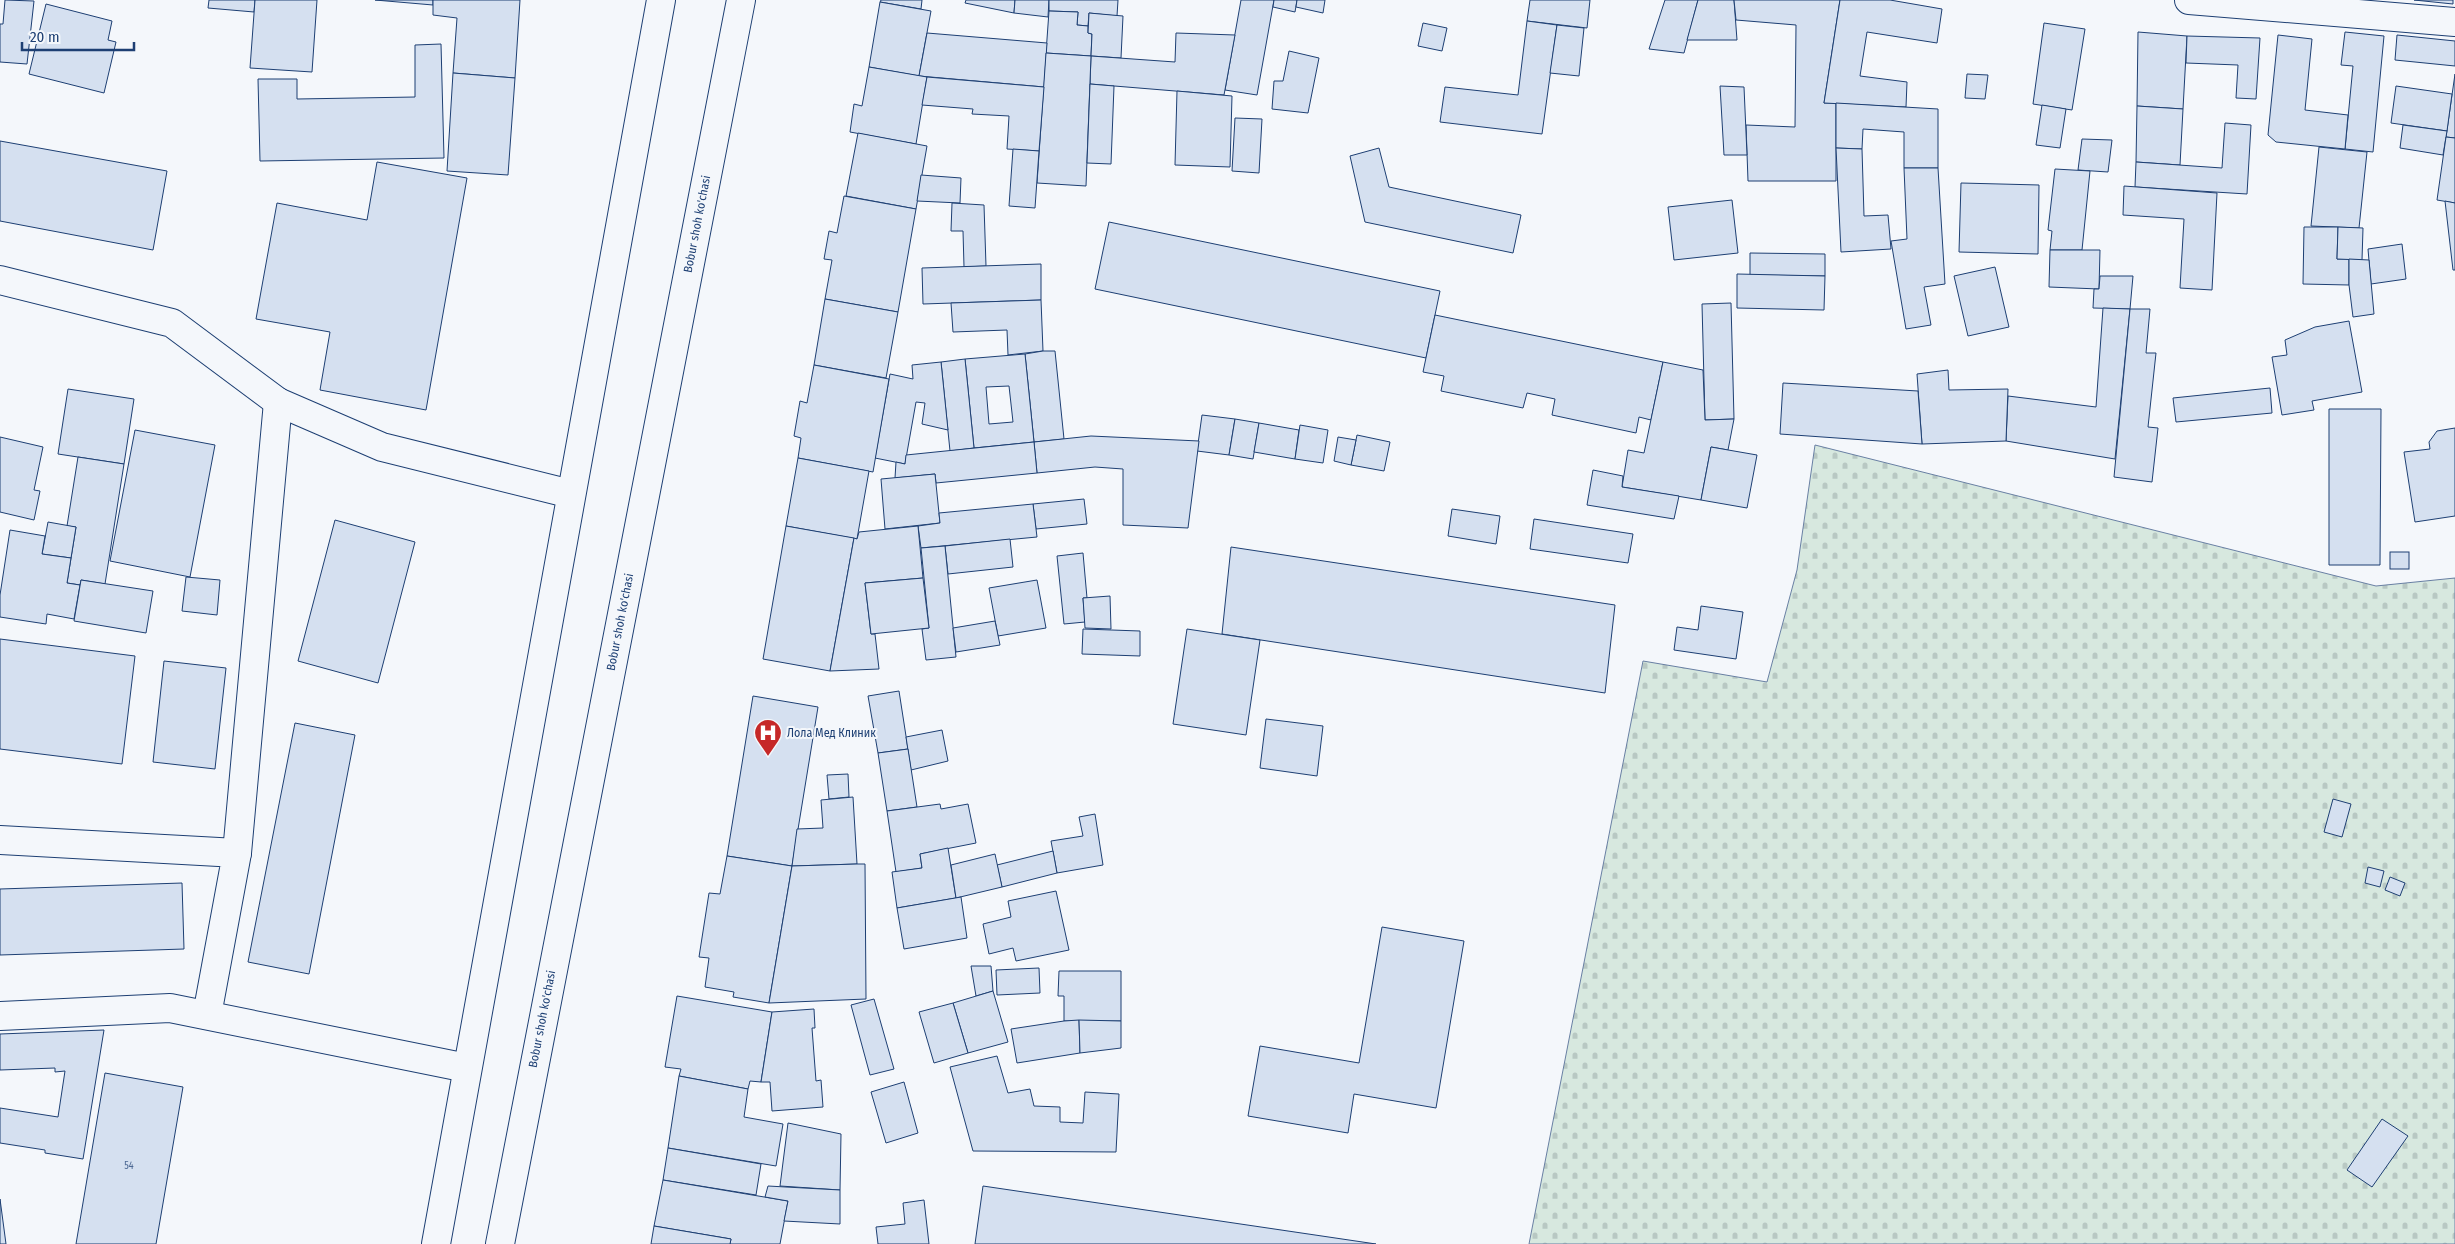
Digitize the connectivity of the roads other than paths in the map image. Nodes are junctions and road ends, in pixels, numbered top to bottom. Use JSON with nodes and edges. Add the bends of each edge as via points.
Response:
{"nodes":[{"id":1,"x":661,"y":0,"type":"edge"},
{"id":2,"x":741,"y":0,"type":"edge"},
{"id":3,"x":2189,"y":0,"type":"edge"},
{"id":4,"x":2455,"y":22,"type":"edge"},
{"id":5,"x":0,"y":280,"type":"edge"},
{"id":6,"x":278,"y":402,"type":"junction"},
{"id":7,"x":571,"y":494,"type":"junction"},
{"id":8,"x":0,"y":840,"type":"edge"},
{"id":9,"x":236,"y":852,"type":"junction"},
{"id":10,"x":207,"y":1015,"type":"junction"},
{"id":11,"x":0,"y":1016,"type":"edge"},
{"id":12,"x":467,"y":1068,"type":"junction"},
{"id":13,"x":436,"y":1244,"type":"edge"},
{"id":14,"x":500,"y":1244,"type":"edge"}],
"edges":[{"from":1,"to":7,"type":"main road"},
{"from":2,"to":14,"type":"main road","name":"Bobur shoh ko'chasi"},
{"from":3,"to":4,"type":"main road"},
{"from":5,"to":6,"type":"main road","via":[[172,323]]},
{"from":6,"to":7,"type":"main road","via":[[382,447]]},
{"from":6,"to":9,"type":"main road"},
{"from":7,"to":12,"type":"main road"},
{"from":8,"to":9,"type":"main road"},
{"from":9,"to":10,"type":"main road"},
{"from":10,"to":11,"type":"main road","via":[[170,1008]]},
{"from":10,"to":12,"type":"main road"},
{"from":12,"to":13,"type":"main road"}]}
